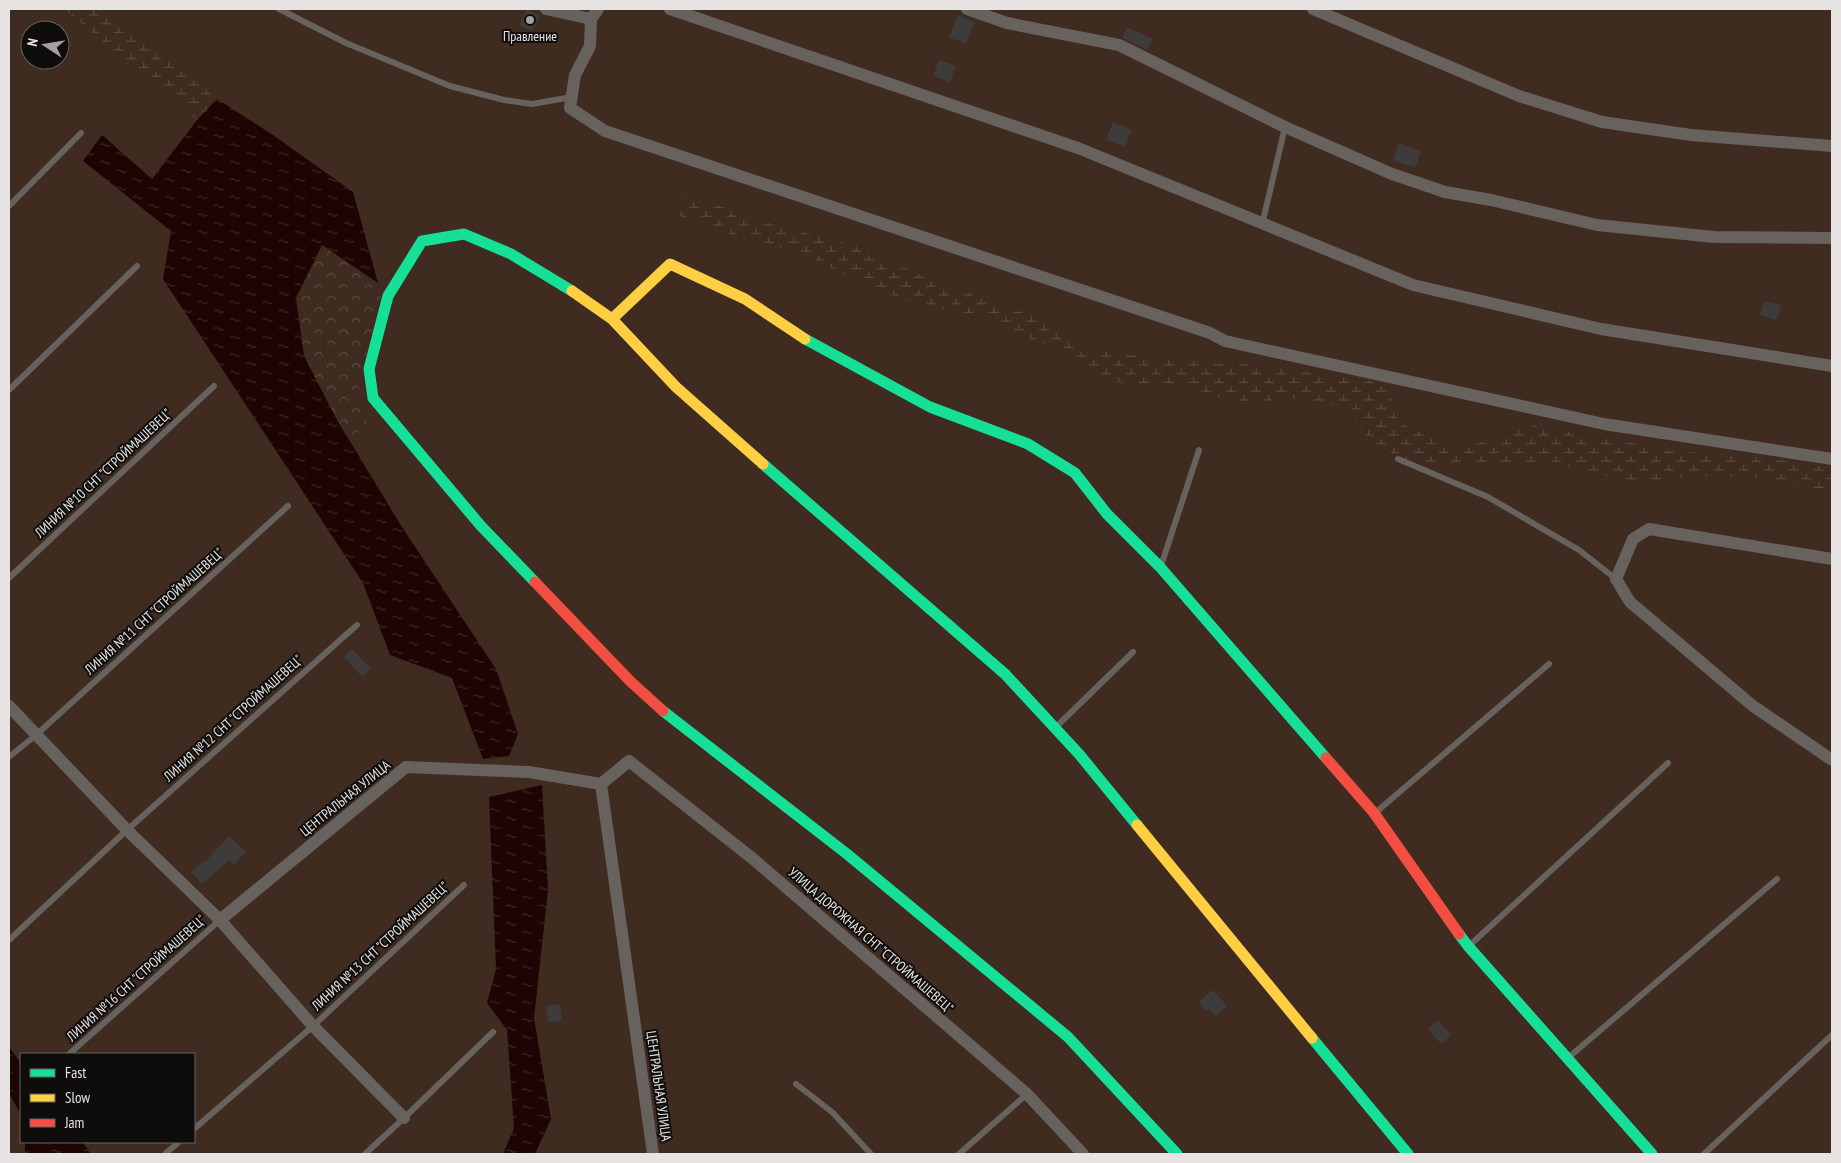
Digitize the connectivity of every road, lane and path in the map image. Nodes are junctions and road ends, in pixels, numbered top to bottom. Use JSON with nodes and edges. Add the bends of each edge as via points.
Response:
{"nodes":[{"id":1,"x":279,"y":9,"type":"edge"},
{"id":2,"x":546,"y":9,"type":"edge"},
{"id":3,"x":670,"y":9,"type":"edge"},
{"id":4,"x":967,"y":9,"type":"edge"},
{"id":5,"x":1313,"y":9,"type":"edge"},
{"id":6,"x":595,"y":14,"type":"edge"},
{"id":7,"x":572,"y":97,"type":"junction"},
{"id":8,"x":1285,"y":127,"type":"junction"},
{"id":9,"x":81,"y":133,"type":"dead end"},
{"id":10,"x":1832,"y":146,"type":"edge"},
{"id":11,"x":9,"y":206,"type":"edge"},
{"id":12,"x":1262,"y":225,"type":"junction"},
{"id":13,"x":1832,"y":238,"type":"edge"},
{"id":14,"x":137,"y":266,"type":"dead end"},
{"id":15,"x":612,"y":319,"type":"junction"},
{"id":16,"x":1832,"y":366,"type":"edge"},
{"id":17,"x":214,"y":386,"type":"dead end"},
{"id":18,"x":9,"y":390,"type":"edge"},
{"id":19,"x":1199,"y":450,"type":"dead end"},
{"id":20,"x":1398,"y":459,"type":"dead end"},
{"id":21,"x":1832,"y":459,"type":"edge"},
{"id":22,"x":288,"y":506,"type":"dead end"},
{"id":23,"x":1832,"y":559,"type":"edge"},
{"id":24,"x":1160,"y":567,"type":"junction"},
{"id":25,"x":9,"y":578,"type":"edge"},
{"id":26,"x":1616,"y":579,"type":"junction"},
{"id":27,"x":357,"y":625,"type":"dead end"},
{"id":28,"x":1133,"y":652,"type":"dead end"},
{"id":29,"x":1549,"y":664,"type":"dead end"},
{"id":30,"x":9,"y":706,"type":"edge"},
{"id":31,"x":1055,"y":728,"type":"junction"},
{"id":32,"x":36,"y":735,"type":"junction"},
{"id":33,"x":9,"y":757,"type":"edge"},
{"id":34,"x":1832,"y":760,"type":"edge"},
{"id":35,"x":1668,"y":763,"type":"dead end"},
{"id":36,"x":601,"y":784,"type":"junction"},
{"id":37,"x":1374,"y":814,"type":"junction"},
{"id":38,"x":127,"y":830,"type":"junction"},
{"id":39,"x":1777,"y":879,"type":"dead end"},
{"id":40,"x":464,"y":885,"type":"dead end"},
{"id":41,"x":220,"y":920,"type":"junction"},
{"id":42,"x":9,"y":940,"type":"edge"},
{"id":43,"x":1468,"y":946,"type":"junction"},
{"id":44,"x":313,"y":1026,"type":"junction"},
{"id":45,"x":493,"y":1032,"type":"dead end"},
{"id":46,"x":1832,"y":1034,"type":"edge"},
{"id":47,"x":70,"y":1053,"type":"edge"},
{"id":48,"x":1567,"y":1058,"type":"junction"},
{"id":49,"x":796,"y":1084,"type":"dead end"},
{"id":50,"x":1027,"y":1094,"type":"junction"},
{"id":51,"x":404,"y":1118,"type":"junction"},
{"id":52,"x":195,"y":1128,"type":"edge"},
{"id":53,"x":178,"y":1143,"type":"edge"},
{"id":54,"x":166,"y":1153,"type":"dead end"},
{"id":55,"x":365,"y":1154,"type":"edge"},
{"id":56,"x":653,"y":1154,"type":"edge"},
{"id":57,"x":871,"y":1154,"type":"edge"},
{"id":58,"x":959,"y":1154,"type":"edge"},
{"id":59,"x":1083,"y":1154,"type":"edge"},
{"id":60,"x":1176,"y":1154,"type":"edge"},
{"id":61,"x":1408,"y":1154,"type":"edge"},
{"id":62,"x":1652,"y":1154,"type":"edge"},
{"id":63,"x":1704,"y":1154,"type":"edge"}],
"edges":[{"from":1,"to":7,"type":"lane","via":[[346,43],[450,86],[532,104]]},
{"from":2,"to":6,"type":"street"},
{"from":3,"to":12,"type":"street","via":[[1078,148]]},
{"from":4,"to":8,"type":"street","via":[[1007,23],[1119,45]]},
{"from":5,"to":10,"type":"street","via":[[1519,96],[1602,122],[1691,135]]},
{"from":6,"to":7,"type":"street","via":[[590,46],[575,75]]},
{"from":7,"to":21,"type":"street","via":[[570,108],[605,131],[1210,332],[1225,341],[1604,424]]},
{"from":8,"to":12,"type":"lane"},
{"from":8,"to":13,"type":"street","via":[[1392,174],[1445,192],[1597,225],[1714,237]]},
{"from":9,"to":11,"type":"lane"},
{"from":12,"to":16,"type":"street","via":[[1412,285],[1601,328]]},
{"from":14,"to":18,"type":"lane"},
{"from":15,"to":24,"type":"street","via":[[670,264],[745,299],[812,344],[930,407],[1028,444],[1075,473],[1107,514]]},
{"from":15,"to":31,"type":"street","via":[[691,400],[1005,674]]},
{"from":15,"to":60,"type":"street","via":[[562,283],[510,254],[464,234],[422,241],[388,296],[369,369],[373,398],[480,526],[630,681],[672,720],[847,854],[1068,1037]]},
{"from":17,"to":25,"type":"lane","name":"ЛИНИЯ №10 СНТ \"СТРОЙМАШЕВЕЦ\""},
{"from":19,"to":24,"type":"lane"},
{"from":20,"to":26,"type":"lane","via":[[1488,497],[1579,550]]},
{"from":22,"to":32,"type":"lane","name":"ЛИНИЯ №11 СНТ \"СТРОЙМАШЕВЕЦ\""},
{"from":23,"to":26,"type":"street","via":[[1650,529],[1633,539]]},
{"from":24,"to":37,"type":"street"},
{"from":26,"to":34,"type":"street","via":[[1630,602],[1753,706]]},
{"from":27,"to":38,"type":"lane","name":"ЛИНИЯ №12 СНТ \"СТРОЙМАШЕВЕЦ\""},
{"from":28,"to":31,"type":"lane"},
{"from":29,"to":37,"type":"lane"},
{"from":30,"to":32,"type":"street"},
{"from":31,"to":61,"type":"street"},
{"from":32,"to":33,"type":"lane","name":"ЛИНИЯ №11 СНТ \"СТРОЙМАШЕВЕЦ\""},
{"from":32,"to":38,"type":"street"},
{"from":35,"to":43,"type":"lane"},
{"from":36,"to":41,"type":"street","name":"ЦЕНТРАЛЬНАЯ УЛИЦА","via":[[529,772],[406,767]]},
{"from":36,"to":50,"type":"street","name":"УЛИЦА ДОРОЖНАЯ СНТ \"СТРОЙМАШЕВЕЦ\"","via":[[629,761],[752,858]]},
{"from":36,"to":56,"type":"street","name":"ЦЕНТРАЛЬНАЯ УЛИЦА"},
{"from":37,"to":43,"type":"street"},
{"from":38,"to":41,"type":"street"},
{"from":38,"to":42,"type":"lane","name":"ЛИНИЯ №12 СНТ \"СТРОЙМАШЕВЕЦ\""},
{"from":39,"to":48,"type":"lane"},
{"from":40,"to":44,"type":"lane","name":"ЛИНИЯ №13 СНТ \"СТРОЙМАШЕВЕЦ\""},
{"from":41,"to":44,"type":"street"},
{"from":41,"to":47,"type":"lane","name":"ЛИНИЯ №16 СНТ \"СТРОЙМАШЕВЕЦ\""},
{"from":43,"to":48,"type":"street"},
{"from":44,"to":51,"type":"street"},
{"from":44,"to":52,"type":"lane","name":"ЛИНИЯ №13 СНТ \"СТРОЙМАШЕВЕЦ\""},
{"from":45,"to":51,"type":"lane"},
{"from":46,"to":63,"type":"lane"},
{"from":48,"to":62,"type":"street"},
{"from":49,"to":57,"type":"lane","via":[[832,1112]]},
{"from":50,"to":58,"type":"lane"},
{"from":50,"to":59,"type":"street","name":"УЛИЦА ДОРОЖНАЯ СНТ \"СТРОЙМАШЕВЕЦ\""},
{"from":51,"to":55,"type":"lane"},
{"from":53,"to":54,"type":"lane"}]}
